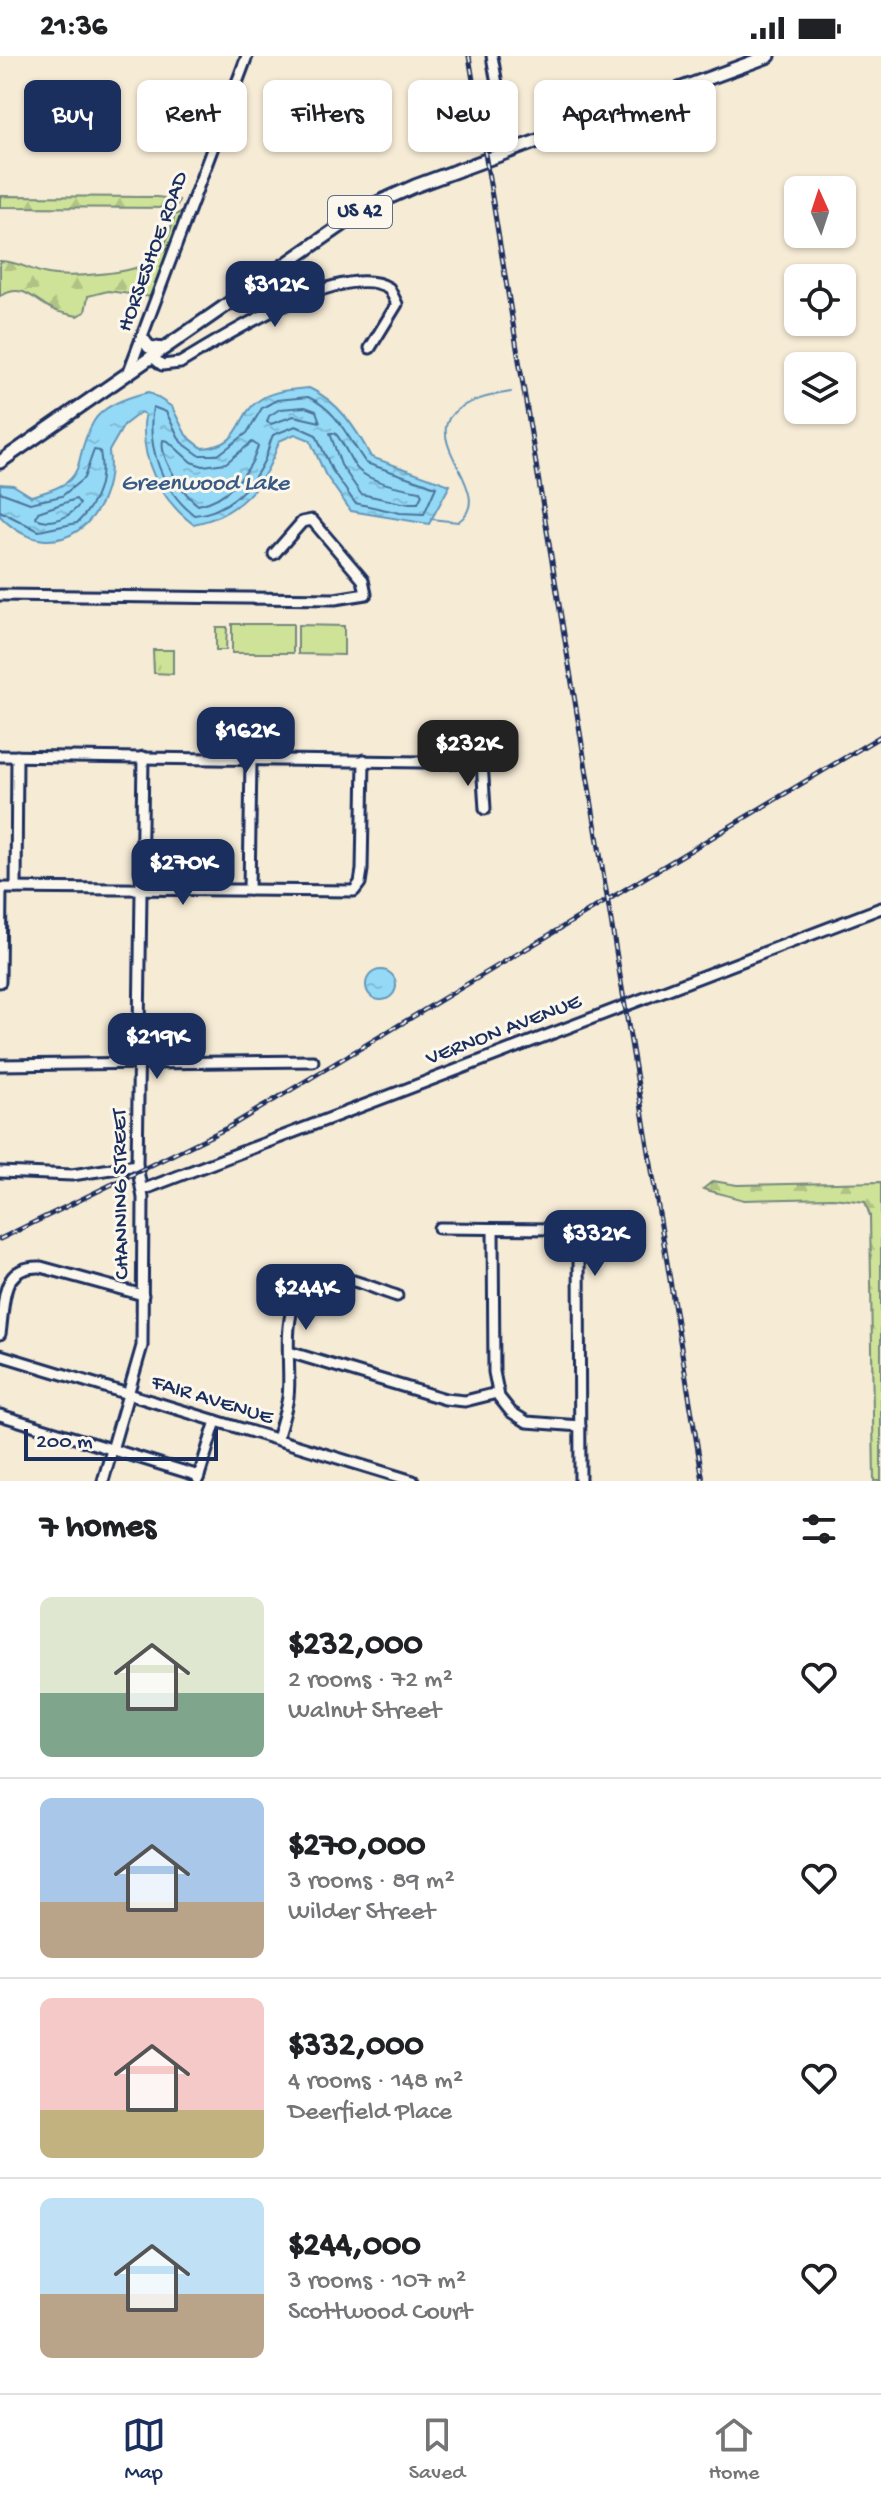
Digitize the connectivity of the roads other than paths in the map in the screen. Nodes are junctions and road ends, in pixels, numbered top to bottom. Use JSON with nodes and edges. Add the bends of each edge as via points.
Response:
{"nodes":[{"id":1,"x":247,"y":56,"type":"edge"},
{"id":2,"x":492,"y":56,"type":"edge"},
{"id":3,"x":769,"y":56,"type":"edge"},
{"id":4,"x":496,"y":80,"type":"edge"},
{"id":5,"x":518,"y":148,"type":"edge"},
{"id":6,"x":506,"y":152,"type":"edge"},
{"id":7,"x":142,"y":338,"type":"junction"},
{"id":8,"x":370,"y":348,"type":"dead end"},
{"id":9,"x":162,"y":349,"type":"junction"},
{"id":10,"x":151,"y":356,"type":"junction"},
{"id":11,"x":129,"y":371,"type":"junction"},
{"id":12,"x":0,"y":462,"type":"edge"},
{"id":13,"x":274,"y":554,"type":"dead end"},
{"id":14,"x":0,"y":595,"type":"edge"},
{"id":15,"x":0,"y":756,"type":"edge"},
{"id":16,"x":17,"y":756,"type":"junction"},
{"id":17,"x":143,"y":757,"type":"junction"},
{"id":18,"x":251,"y":759,"type":"junction"},
{"id":19,"x":364,"y":760,"type":"junction"},
{"id":20,"x":485,"y":809,"type":"dead end"},
{"id":21,"x":1,"y":888,"type":"edge"},
{"id":22,"x":16,"y":888,"type":"junction"},
{"id":23,"x":141,"y":890,"type":"junction"},
{"id":24,"x":249,"y":890,"type":"junction"},
{"id":25,"x":881,"y":908,"type":"edge"},
{"id":26,"x":0,"y":982,"type":"edge"},
{"id":27,"x":313,"y":1061,"type":"dead end"},
{"id":28,"x":0,"y":1065,"type":"edge"},
{"id":29,"x":139,"y":1065,"type":"junction"},
{"id":30,"x":137,"y":1165,"type":"junction"},
{"id":31,"x":0,"y":1172,"type":"edge"},
{"id":32,"x":142,"y":1190,"type":"junction"},
{"id":33,"x":439,"y":1228,"type":"dead end"},
{"id":34,"x":493,"y":1229,"type":"junction"},
{"id":35,"x":143,"y":1295,"type":"junction"},
{"id":36,"x":397,"y":1296,"type":"dead end"},
{"id":37,"x":0,"y":1328,"type":"edge"},
{"id":38,"x":289,"y":1352,"type":"junction"},
{"id":39,"x":0,"y":1355,"type":"edge"},
{"id":40,"x":497,"y":1393,"type":"junction"},
{"id":41,"x":129,"y":1395,"type":"junction"},
{"id":42,"x":0,"y":1415,"type":"edge"},
{"id":43,"x":216,"y":1421,"type":"junction"},
{"id":44,"x":580,"y":1426,"type":"junction"},
{"id":45,"x":277,"y":1439,"type":"junction"},
{"id":46,"x":112,"y":1449,"type":"junction"},
{"id":47,"x":199,"y":1478,"type":"edge"},
{"id":48,"x":400,"y":1479,"type":"edge"},
{"id":49,"x":103,"y":1481,"type":"edge"},
{"id":50,"x":413,"y":1481,"type":"edge"},
{"id":51,"x":580,"y":1481,"type":"edge"}],
"edges":[{"from":1,"to":7,"type":"street","name":"HORSESHOE ROAD"},
{"from":2,"to":4,"type":"street"},
{"from":3,"to":5,"type":"main road","number":"US 42"},
{"from":6,"to":9,"type":"main road","number":"US 42","via":[[368,207]]},
{"from":7,"to":9,"type":"main road","via":[[149,347]]},
{"from":7,"to":11,"type":"street","name":"HORSESHOE ROAD"},
{"from":8,"to":10,"type":"street","via":[[397,304],[389,288],[373,282],[307,293],[180,363],[162,365]]},
{"from":9,"to":10,"type":"main road","number":"US 42"},
{"from":10,"to":11,"type":"main road","number":"US 42"},
{"from":11,"to":12,"type":"main road","number":"US 42"},
{"from":13,"to":14,"type":"street","via":[[302,522],[312,520],[363,580],[366,594],[344,599]]},
{"from":15,"to":16,"type":"street"},
{"from":16,"to":17,"type":"street"},
{"from":16,"to":22,"type":"street"},
{"from":17,"to":18,"type":"street"},
{"from":17,"to":23,"type":"street","name":"CHANNING STREET"},
{"from":18,"to":19,"type":"street"},
{"from":18,"to":24,"type":"street"},
{"from":19,"to":20,"type":"street","via":[[487,762]]},
{"from":19,"to":24,"type":"street","via":[[362,870],[357,888]]},
{"from":21,"to":22,"type":"street"},
{"from":21,"to":26,"type":"street"},
{"from":22,"to":23,"type":"street"},
{"from":23,"to":24,"type":"street"},
{"from":23,"to":29,"type":"street","name":"CHANNING STREET"},
{"from":25,"to":32,"type":"street","name":"VERNON AVENUE"},
{"from":27,"to":29,"type":"street"},
{"from":28,"to":29,"type":"street"},
{"from":29,"to":30,"type":"street","name":"CHANNING STREET"},
{"from":30,"to":31,"type":"street","via":[[72,1175]]},
{"from":30,"to":32,"type":"street","name":"CHANNING STREET"},
{"from":32,"to":35,"type":"street","name":"CHANNING STREET"},
{"from":33,"to":34,"type":"street"},
{"from":34,"to":40,"type":"street"},
{"from":34,"to":44,"type":"street","via":[[562,1230],[577,1244]]},
{"from":35,"to":37,"type":"street","via":[[33,1266],[4,1283]]},
{"from":35,"to":41,"type":"street","name":"CHANNING STREET","via":[[142,1346]]},
{"from":36,"to":38,"type":"street","via":[[340,1279],[312,1284],[291,1311]]},
{"from":38,"to":40,"type":"street","via":[[445,1399],[465,1401]]},
{"from":38,"to":45,"type":"street","via":[[289,1396]]},
{"from":39,"to":41,"type":"street","name":"FAIR AVENUE"},
{"from":40,"to":44,"type":"street","via":[[527,1422]]},
{"from":41,"to":43,"type":"street","name":"FAIR AVENUE"},
{"from":41,"to":46,"type":"street","name":"CHANNING STREET"},
{"from":42,"to":46,"type":"street"},
{"from":43,"to":45,"type":"street","name":"FAIR AVENUE"},
{"from":43,"to":47,"type":"street"},
{"from":44,"to":51,"type":"street"},
{"from":45,"to":48,"type":"street","name":"FAIR AVENUE"},
{"from":46,"to":47,"type":"street"},
{"from":46,"to":49,"type":"street","name":"CHANNING STREET"},
{"from":48,"to":50,"type":"street","name":"FAIR AVENUE"}]}
